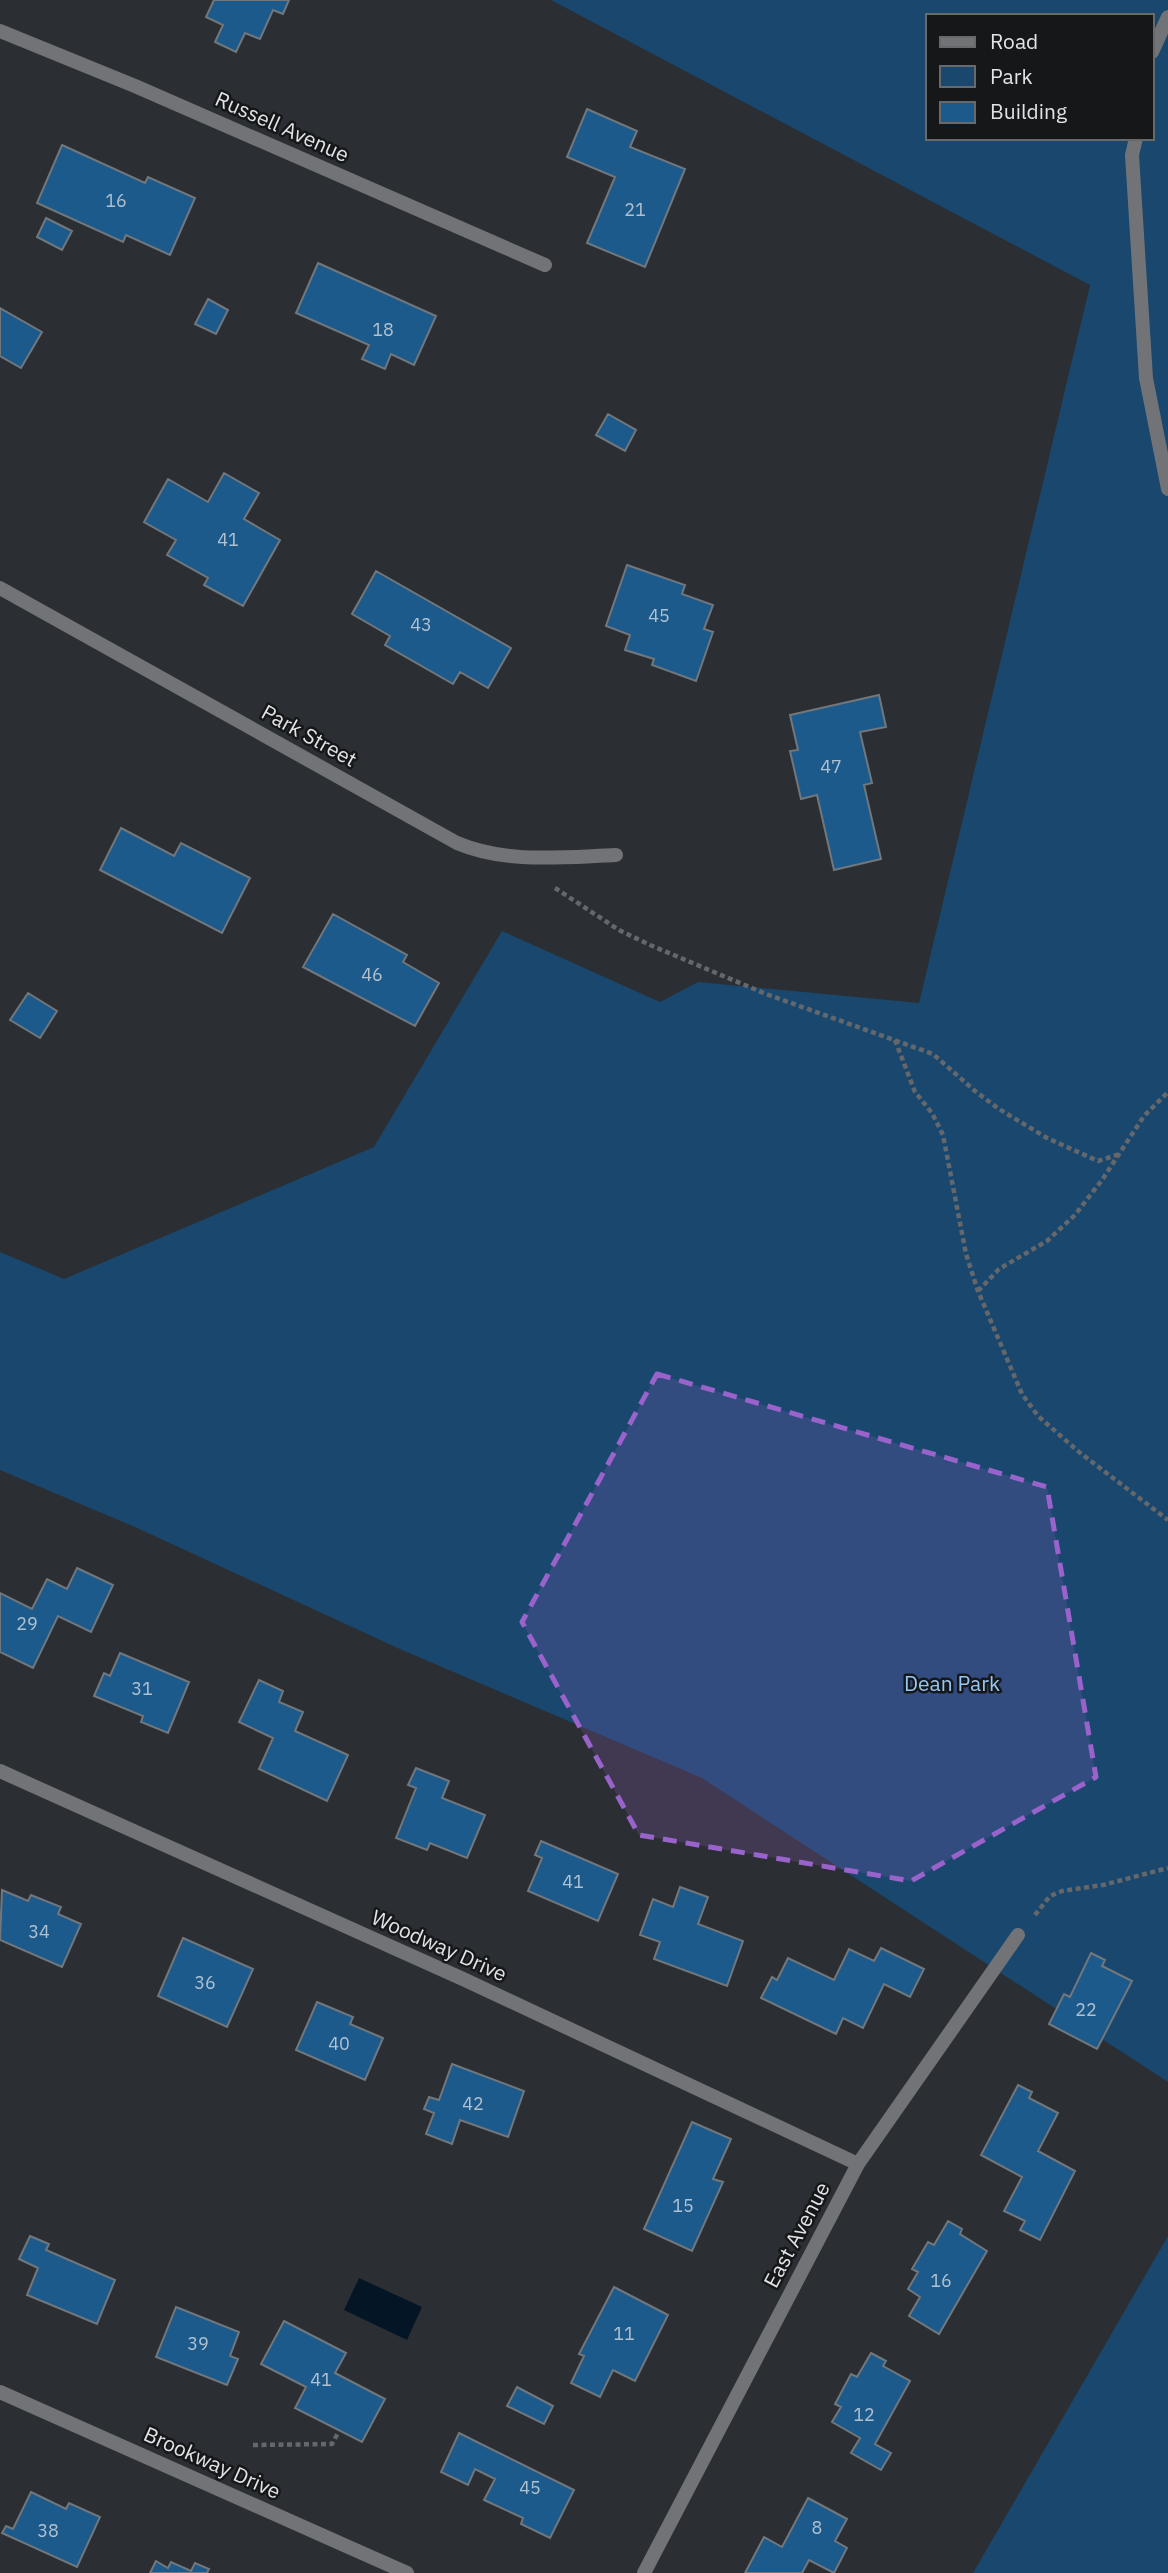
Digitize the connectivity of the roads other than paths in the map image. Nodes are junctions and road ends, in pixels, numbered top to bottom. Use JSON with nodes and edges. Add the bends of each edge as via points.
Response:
{"nodes":[{"id":1,"x":1168,"y":16,"type":"edge"},
{"id":2,"x":0,"y":31,"type":"edge"},
{"id":3,"x":1154,"y":48,"type":"edge"},
{"id":4,"x":1136,"y":140,"type":"edge"},
{"id":5,"x":545,"y":265,"type":"dead end"},
{"id":6,"x":1168,"y":489,"type":"edge"},
{"id":7,"x":0,"y":588,"type":"edge"},
{"id":8,"x":616,"y":855,"type":"dead end"},
{"id":9,"x":0,"y":1771,"type":"edge"},
{"id":10,"x":1018,"y":1935,"type":"road end"},
{"id":11,"x":858,"y":2164,"type":"junction"},
{"id":12,"x":0,"y":2392,"type":"edge"},
{"id":13,"x":407,"y":2573,"type":"edge"},
{"id":14,"x":644,"y":2573,"type":"edge"}],
"edges":[{"from":1,"to":3,"type":"street"},
{"from":2,"to":5,"type":"street","name":"Russell Avenue"},
{"from":4,"to":6,"type":"street","via":[[1132,155],[1146,378]]},
{"from":7,"to":8,"type":"street","name":"Park Street","via":[[447,838],[480,852],[521,857]]},
{"from":9,"to":11,"type":"street","name":"Woodway Drive","via":[[463,1979]]},
{"from":10,"to":11,"type":"street","name":"East Avenue"},
{"from":11,"to":14,"type":"street","name":"East Avenue"},
{"from":12,"to":13,"type":"street","name":"Brookway Drive"}]}
